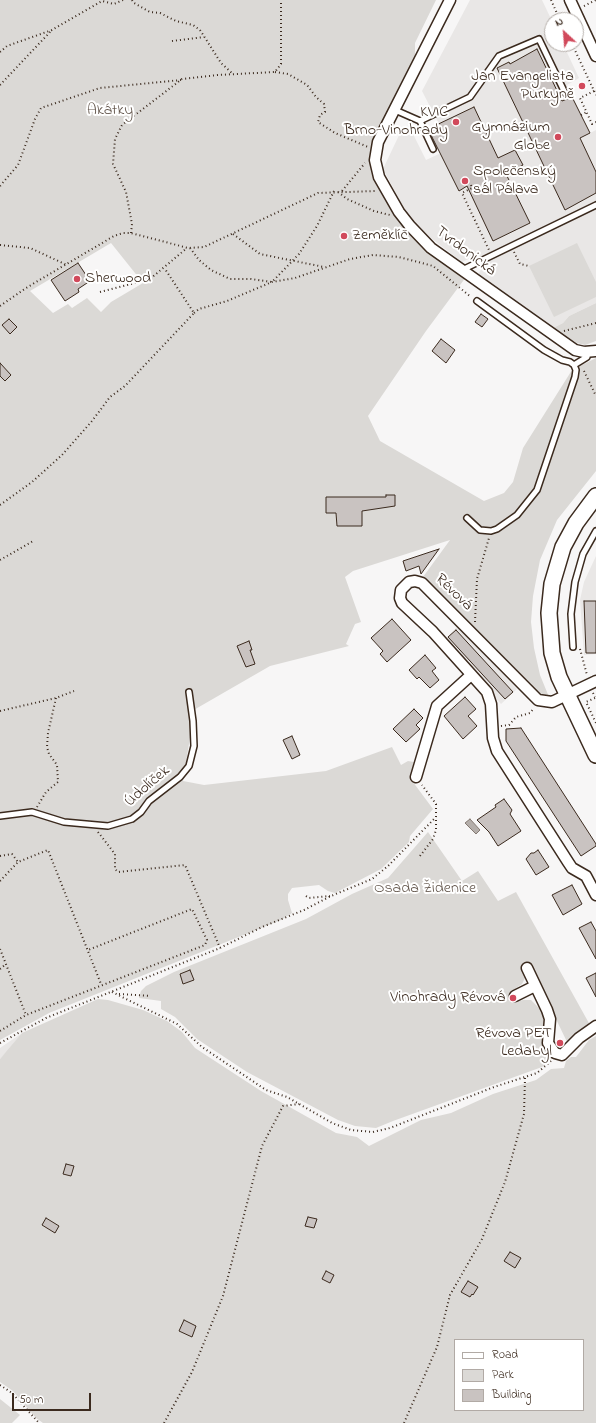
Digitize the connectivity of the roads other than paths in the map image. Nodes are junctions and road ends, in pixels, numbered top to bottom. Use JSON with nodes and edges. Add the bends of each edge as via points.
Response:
{"nodes":[{"id":1,"x":450,"y":0,"type":"edge"},
{"id":2,"x":571,"y":2,"type":"edge"},
{"id":3,"x":596,"y":56,"type":"edge"},
{"id":4,"x":565,"y":94,"type":"dead end"},
{"id":5,"x":395,"y":110,"type":"junction"},
{"id":6,"x":420,"y":121,"type":"junction"},
{"id":7,"x":433,"y":149,"type":"dead end"},
{"id":8,"x":596,"y":205,"type":"edge"},
{"id":9,"x":461,"y":270,"type":"junction"},
{"id":10,"x":477,"y":301,"type":"road end"},
{"id":11,"x":589,"y":352,"type":"edge"},
{"id":12,"x":574,"y":365,"type":"junction"},
{"id":13,"x":596,"y":496,"type":"edge"},
{"id":14,"x":467,"y":518,"type":"dead end"},
{"id":15,"x":596,"y":531,"type":"edge"},
{"id":16,"x":573,"y":647,"type":"dead end"},
{"id":17,"x":471,"y":675,"type":"junction"},
{"id":18,"x":592,"y":680,"type":"edge"},
{"id":19,"x":189,"y":692,"type":"dead end"},
{"id":20,"x":567,"y":695,"type":"junction"},
{"id":21,"x":596,"y":755,"type":"edge"},
{"id":22,"x":416,"y":777,"type":"road end"},
{"id":23,"x":0,"y":816,"type":"edge"},
{"id":24,"x":596,"y":894,"type":"edge"},
{"id":25,"x":527,"y":968,"type":"dead end"},
{"id":26,"x":535,"y":986,"type":"junction"},
{"id":27,"x":515,"y":996,"type":"dead end"},
{"id":28,"x":596,"y":1026,"type":"edge"}],
"edges":[{"from":1,"to":5,"type":"street","name":"Tvrdonická"},
{"from":2,"to":3,"type":"street"},
{"from":4,"to":6,"type":"lane","via":[[538,39],[499,56],[470,97]]},
{"from":5,"to":6,"type":"lane"},
{"from":5,"to":9,"type":"street","name":"Tvrdonická","via":[[378,142],[376,168],[404,219],[431,248]]},
{"from":6,"to":7,"type":"lane"},
{"from":8,"to":9,"type":"lane"},
{"from":9,"to":11,"type":"street","name":"Tvrdonická","via":[[575,350]]},
{"from":10,"to":12,"type":"lane","via":[[544,350]]},
{"from":11,"to":12,"type":"lane","via":[[587,357]]},
{"from":12,"to":14,"type":"lane","via":[[575,377],[537,490],[517,514],[491,532],[480,530]]},
{"from":13,"to":20,"type":"street","via":[[569,534],[559,559],[551,591],[552,646],[559,677]]},
{"from":15,"to":16,"type":"lane","via":[[583,554],[575,582],[571,614]]},
{"from":17,"to":20,"type":"street","name":"Révová","via":[[433,632],[402,603],[401,590],[409,582],[422,583],[539,700],[552,702]]},
{"from":17,"to":22,"type":"street","via":[[437,706]]},
{"from":17,"to":24,"type":"street","name":"Révová","via":[[487,692],[497,751],[572,868],[586,876]]},
{"from":18,"to":20,"type":"street"},
{"from":19,"to":23,"type":"lane","name":"Údolíček","via":[[194,746],[189,766],[132,819],[108,826],[64,822],[36,814]]},
{"from":20,"to":21,"type":"street"},
{"from":25,"to":26,"type":"street"},
{"from":26,"to":27,"type":"street"},
{"from":26,"to":28,"type":"street","via":[[550,1020],[548,1043],[557,1054],[562,1055]]}]}
